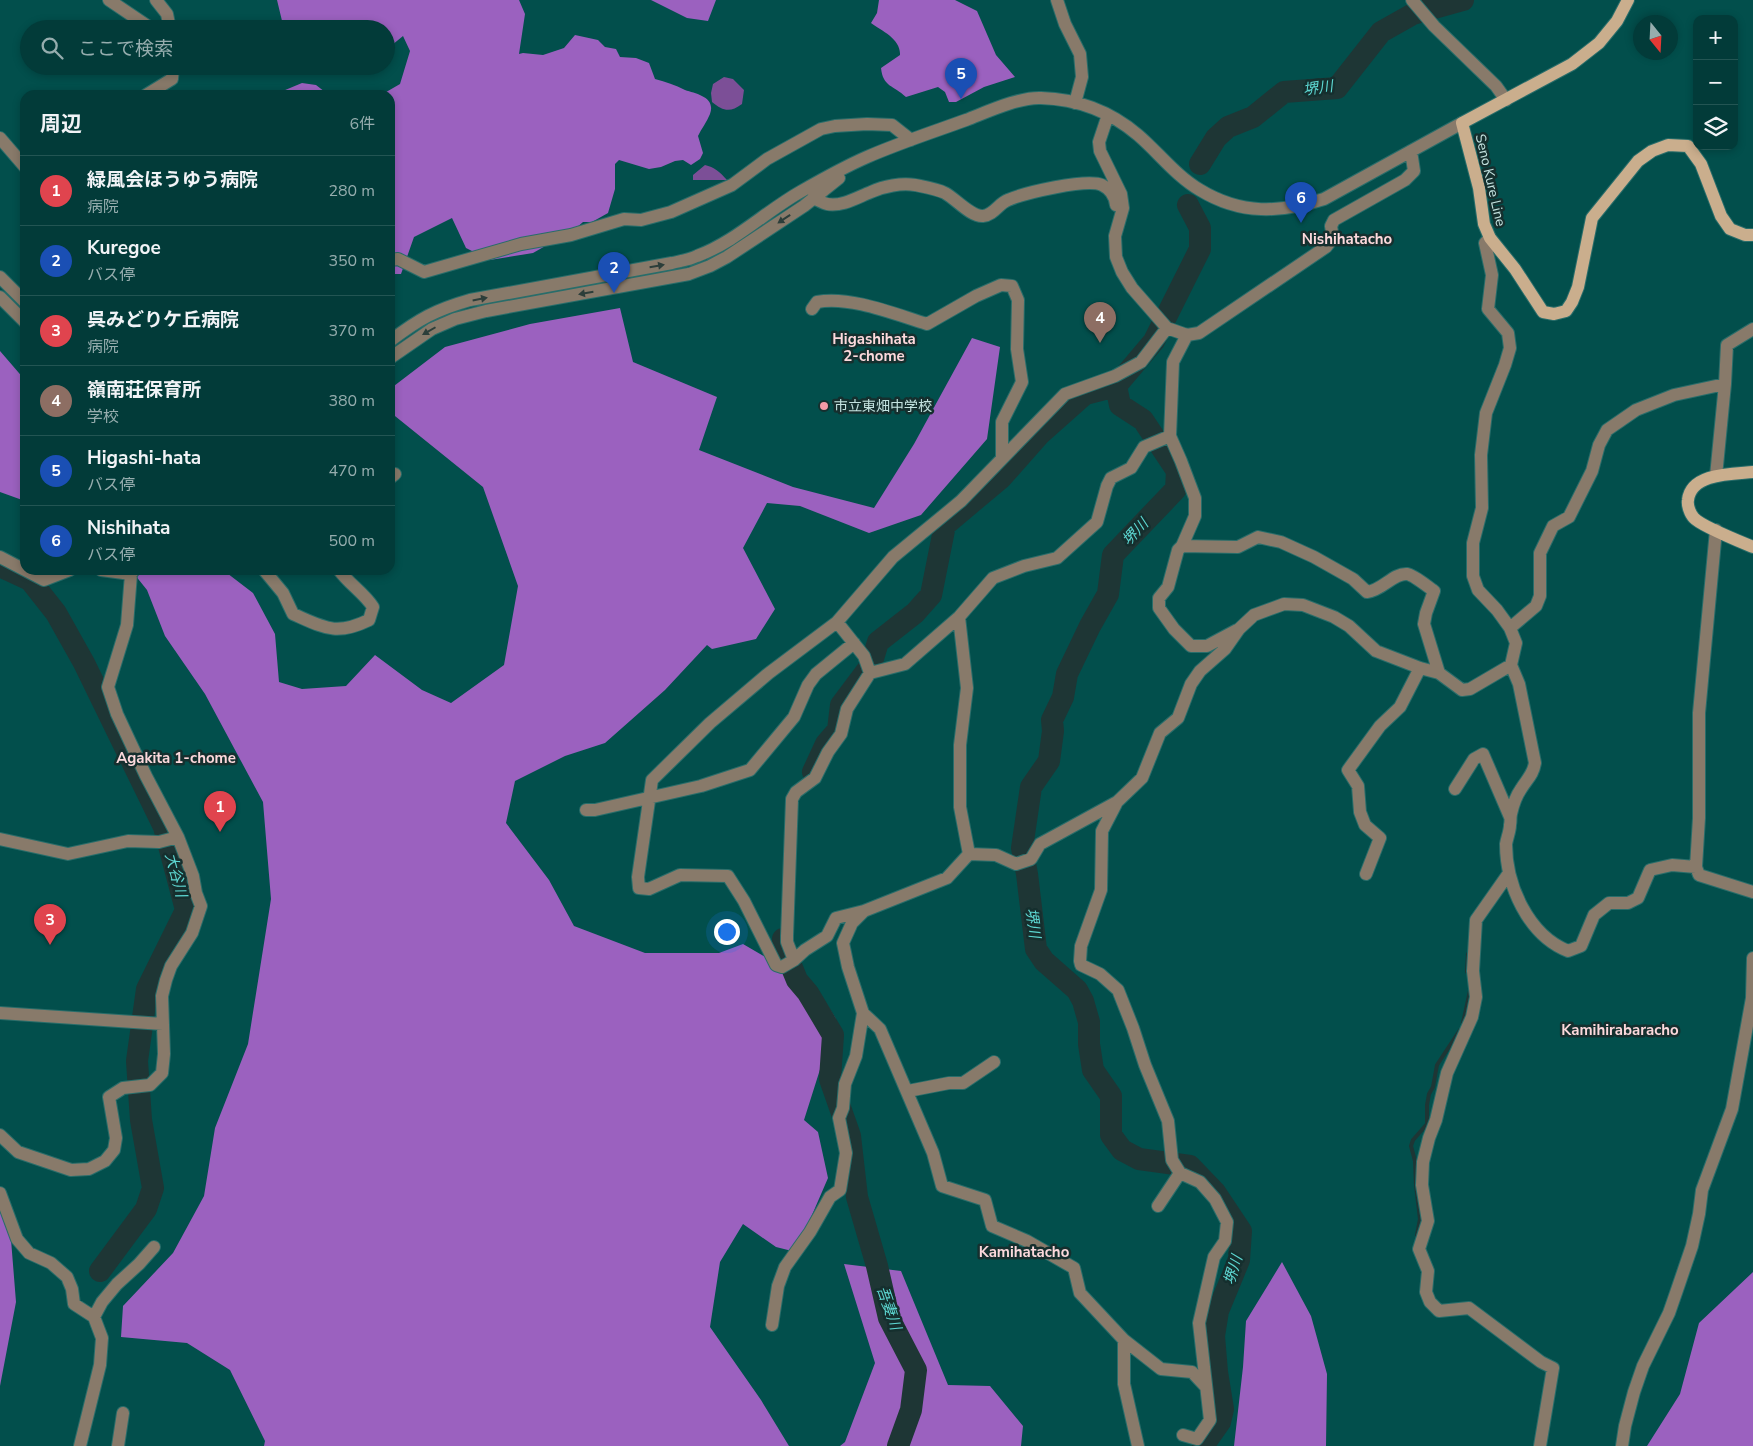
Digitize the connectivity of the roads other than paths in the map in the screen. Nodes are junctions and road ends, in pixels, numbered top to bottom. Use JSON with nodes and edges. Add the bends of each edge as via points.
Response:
{"nodes":[{"id":1,"x":109,"y":0,"type":"edge"},
{"id":2,"x":156,"y":0,"type":"edge"},
{"id":3,"x":1057,"y":0,"type":"edge"},
{"id":4,"x":1412,"y":0,"type":"edge"},
{"id":5,"x":1628,"y":0,"type":"edge"},
{"id":6,"x":139,"y":20,"type":"edge"},
{"id":7,"x":168,"y":20,"type":"edge"},
{"id":8,"x":172,"y":75,"type":"edge"},
{"id":9,"x":154,"y":90,"type":"edge"},
{"id":10,"x":1506,"y":100,"type":"junction"},
{"id":11,"x":1075,"y":102,"type":"junction"},
{"id":12,"x":1108,"y":115,"type":"junction"},
{"id":13,"x":1462,"y":123,"type":"junction"},
{"id":14,"x":0,"y":138,"type":"edge"},
{"id":15,"x":911,"y":140,"type":"junction"},
{"id":16,"x":1411,"y":151,"type":"junction"},
{"id":17,"x":865,"y":158,"type":"junction"},
{"id":18,"x":20,"y":160,"type":"edge"},
{"id":19,"x":813,"y":198,"type":"junction"},
{"id":20,"x":1118,"y":226,"type":"junction"},
{"id":21,"x":1753,"y":235,"type":"edge"},
{"id":22,"x":1490,"y":238,"type":"junction"},
{"id":23,"x":395,"y":259,"type":"edge"},
{"id":24,"x":0,"y":277,"type":"edge"},
{"id":25,"x":0,"y":297,"type":"edge"},
{"id":26,"x":20,"y":297,"type":"edge"},
{"id":27,"x":812,"y":309,"type":"dead end"},
{"id":28,"x":20,"y":317,"type":"edge"},
{"id":29,"x":1167,"y":328,"type":"junction"},
{"id":30,"x":1753,"y":329,"type":"edge"},
{"id":31,"x":1187,"y":335,"type":"junction"},
{"id":32,"x":395,"y":337,"type":"edge"},
{"id":33,"x":395,"y":355,"type":"edge"},
{"id":34,"x":1725,"y":384,"type":"junction"},
{"id":35,"x":1170,"y":436,"type":"junction"},
{"id":36,"x":1002,"y":459,"type":"junction"},
{"id":37,"x":1753,"y":472,"type":"edge"},
{"id":38,"x":1716,"y":476,"type":"junction"},
{"id":39,"x":1716,"y":530,"type":"junction"},
{"id":40,"x":1182,"y":546,"type":"junction"},
{"id":41,"x":1753,"y":547,"type":"edge"},
{"id":42,"x":0,"y":557,"type":"edge"},
{"id":43,"x":20,"y":567,"type":"edge"},
{"id":44,"x":34,"y":575,"type":"edge"},
{"id":45,"x":57,"y":575,"type":"edge"},
{"id":46,"x":132,"y":575,"type":"edge"},
{"id":47,"x":268,"y":575,"type":"edge"},
{"id":48,"x":343,"y":575,"type":"edge"},
{"id":49,"x":959,"y":617,"type":"junction"},
{"id":50,"x":837,"y":622,"type":"junction"},
{"id":51,"x":1239,"y":628,"type":"junction"},
{"id":52,"x":1510,"y":628,"type":"junction"},
{"id":53,"x":854,"y":643,"type":"junction"},
{"id":54,"x":1511,"y":665,"type":"junction"},
{"id":55,"x":1420,"y":668,"type":"junction"},
{"id":56,"x":1439,"y":672,"type":"junction"},
{"id":57,"x":870,"y":673,"type":"junction"},
{"id":58,"x":1455,"y":789,"type":"dead end"},
{"id":59,"x":650,"y":798,"type":"junction"},
{"id":60,"x":1117,"y":802,"type":"junction"},
{"id":61,"x":586,"y":810,"type":"dead end"},
{"id":62,"x":1510,"y":816,"type":"junction"},
{"id":63,"x":178,"y":837,"type":"junction"},
{"id":64,"x":0,"y":839,"type":"edge"},
{"id":65,"x":969,"y":854,"type":"junction"},
{"id":66,"x":1696,"y":867,"type":"junction"},
{"id":67,"x":1509,"y":873,"type":"junction"},
{"id":68,"x":1366,"y":874,"type":"dead end"},
{"id":69,"x":1753,"y":892,"type":"edge"},
{"id":70,"x":864,"y":911,"type":"junction"},
{"id":71,"x":1753,"y":958,"type":"edge"},
{"id":72,"x":794,"y":960,"type":"junction"},
{"id":73,"x":0,"y":1013,"type":"edge"},
{"id":74,"x":864,"y":1013,"type":"junction"},
{"id":75,"x":163,"y":1024,"type":"junction"},
{"id":76,"x":994,"y":1062,"type":"dead end"},
{"id":77,"x":908,"y":1092,"type":"junction"},
{"id":78,"x":0,"y":1135,"type":"edge"},
{"id":79,"x":1180,"y":1173,"type":"junction"},
{"id":80,"x":0,"y":1193,"type":"edge"},
{"id":81,"x":1158,"y":1206,"type":"dead end"},
{"id":82,"x":154,"y":1247,"type":"dead end"},
{"id":83,"x":94,"y":1318,"type":"junction"},
{"id":84,"x":772,"y":1325,"type":"dead end"},
{"id":85,"x":1124,"y":1340,"type":"junction"},
{"id":86,"x":1206,"y":1387,"type":"junction"},
{"id":87,"x":123,"y":1413,"type":"dead end"},
{"id":88,"x":1183,"y":1435,"type":"dead end"},
{"id":89,"x":80,"y":1446,"type":"edge"},
{"id":90,"x":118,"y":1446,"type":"edge"},
{"id":91,"x":1138,"y":1446,"type":"edge"},
{"id":92,"x":1540,"y":1446,"type":"edge"},
{"id":93,"x":1622,"y":1446,"type":"edge"}],
"edges":[{"from":1,"to":6,"type":"street"},
{"from":2,"to":7,"type":"street"},
{"from":3,"to":11,"type":"street","via":[[1080,54],[1082,77]]},
{"from":4,"to":10,"type":"street"},
{"from":5,"to":10,"type":"main road","name":"Seno Kure Line","via":[[1617,21],[1599,43],[1572,64]]},
{"from":8,"to":9,"type":"street","via":[[172,79]]},
{"from":10,"to":13,"type":"main road","name":"Seno Kure Line"},
{"from":11,"to":12,"type":"street"},
{"from":11,"to":15,"type":"street","via":[[1039,98],[1010,104]]},
{"from":12,"to":16,"type":"street","via":[[1138,135],[1178,174],[1200,190],[1247,208],[1275,210],[1324,199]]},
{"from":12,"to":20,"type":"street","via":[[1099,142],[1100,151],[1121,194],[1123,208]]},
{"from":13,"to":16,"type":"street"},
{"from":13,"to":22,"type":"main road","name":"Seno Kure Line","via":[[1479,188],[1484,224]]},
{"from":14,"to":18,"type":"street"},
{"from":15,"to":17,"type":"street"},
{"from":15,"to":23,"type":"street","via":[[892,125],[834,126],[821,129],[767,159],[732,185],[671,212],[641,220],[624,219],[571,235],[521,244],[424,272]]},
{"from":16,"to":31,"type":"street","via":[[1414,172],[1334,220],[1332,238],[1326,247],[1199,333]]},
{"from":17,"to":19,"type":"street"},
{"from":32,"to":17,"type":"street","one_way":true,"via":[[427,315],[470,300],[672,264],[697,256],[799,193]]},
{"from":19,"to":20,"type":"street","via":[[829,204],[852,201],[872,191],[899,185],[916,185],[942,192],[956,199],[972,214],[984,216],[1007,200],[1086,182],[1101,184],[1112,192],[1116,206],[1114,223]]},
{"from":19,"to":33,"type":"street","one_way":true,"via":[[734,252],[689,274],[455,319],[432,329]]},
{"from":20,"to":29,"type":"street","via":[[1116,257],[1122,272]]},
{"from":21,"to":22,"type":"main road","name":"Seno Kure Line","via":[[1730,229],[1721,216],[1701,164],[1688,146],[1668,145],[1638,161],[1592,218],[1578,287],[1566,311],[1543,312]]},
{"from":22,"to":52,"type":"street","via":[[1485,243],[1492,275],[1488,309],[1508,333],[1510,348],[1486,412],[1481,455],[1482,508],[1473,543],[1473,576],[1478,590]]},
{"from":24,"to":26,"type":"street"},
{"from":25,"to":28,"type":"street"},
{"from":27,"to":36,"type":"street","via":[[817,302],[830,300],[870,307],[926,324],[1000,285],[1012,286],[1018,300],[1017,348],[1022,382],[1002,422]]},
{"from":29,"to":31,"type":"street"},
{"from":29,"to":36,"type":"street","via":[[1141,362],[1115,376],[1065,394]]},
{"from":30,"to":34,"type":"street","via":[[1727,345]]},
{"from":31,"to":35,"type":"street","via":[[1173,362]]},
{"from":34,"to":38,"type":"street"},
{"from":34,"to":52,"type":"street","via":[[1674,395],[1636,410],[1607,430],[1592,471],[1569,517],[1553,526],[1540,553],[1540,596],[1536,606]]},
{"from":35,"to":40,"type":"street","via":[[1195,498],[1195,516]]},
{"from":35,"to":49,"type":"street","via":[[1144,447],[1131,468],[1111,478],[1097,522],[1057,558],[993,578]]},
{"from":36,"to":50,"type":"street","via":[[960,501],[892,556]]},
{"from":37,"to":38,"type":"main road"},
{"from":38,"to":39,"type":"main road","via":[[1692,486],[1687,505],[1694,518]]},
{"from":39,"to":41,"type":"main road"},
{"from":39,"to":66,"type":"street","via":[[1699,713]]},
{"from":40,"to":51,"type":"street","via":[[1178,550],[1168,588],[1159,598],[1159,608],[1191,646],[1207,646]]},
{"from":40,"to":56,"type":"street","via":[[1238,547],[1258,537],[1281,542],[1353,579],[1367,592],[1376,591],[1398,575],[1409,574],[1434,591],[1424,624]]},
{"from":42,"to":43,"type":"street"},
{"from":44,"to":45,"type":"street","via":[[44,580]]},
{"from":46,"to":63,"type":"street","via":[[127,625],[108,686],[117,714]]},
{"from":47,"to":48,"type":"street","via":[[283,592],[293,614],[327,629],[352,628],[369,620],[373,607]]},
{"from":49,"to":57,"type":"street","via":[[905,664]]},
{"from":49,"to":65,"type":"street","via":[[966,688],[960,745],[960,807]]},
{"from":50,"to":53,"type":"street"},
{"from":50,"to":59,"type":"street","via":[[710,722],[652,780]]},
{"from":51,"to":55,"type":"street","via":[[1254,615],[1284,604],[1303,605],[1349,626],[1376,651]]},
{"from":51,"to":60,"type":"street","via":[[1225,649],[1200,671],[1191,684],[1178,718],[1160,734],[1142,778]]},
{"from":52,"to":54,"type":"street","via":[[1516,643]]},
{"from":53,"to":57,"type":"street","via":[[864,656]]},
{"from":53,"to":59,"type":"street","via":[[816,674],[794,717],[750,770]]},
{"from":54,"to":56,"type":"street","via":[[1470,690],[1462,690]]},
{"from":54,"to":62,"type":"street","via":[[1519,684],[1535,763]]},
{"from":55,"to":56,"type":"street"},
{"from":55,"to":68,"type":"street","via":[[1400,707],[1380,726],[1348,770],[1358,786],[1360,812],[1365,826],[1380,838]]},
{"from":57,"to":72,"type":"street","via":[[847,709],[842,734],[828,752],[816,778],[796,792],[792,799],[786,936]]},
{"from":58,"to":62,"type":"street","via":[[1474,760],[1483,754]]},
{"from":59,"to":61,"type":"street"},
{"from":59,"to":72,"type":"street","via":[[639,888],[649,889],[680,875],[728,876],[776,965],[782,967]]},
{"from":60,"to":65,"type":"street","via":[[1040,844],[1031,859],[1016,864],[996,855]]},
{"from":60,"to":79,"type":"street","via":[[1102,831],[1101,890],[1081,946],[1080,961],[1081,965],[1100,974],[1118,990],[1168,1121],[1172,1160]]},
{"from":62,"to":67,"type":"street","via":[[1506,842]]},
{"from":63,"to":64,"type":"street","via":[[159,842],[128,841],[68,854]]},
{"from":63,"to":75,"type":"street","via":[[200,906],[192,933],[166,980],[162,996]]},
{"from":65,"to":70,"type":"street","via":[[947,878]]},
{"from":66,"to":67,"type":"street","via":[[1672,865],[1650,870],[1638,898],[1628,903],[1609,903],[1594,915],[1581,946],[1568,950],[1558,947],[1532,924]]},
{"from":66,"to":69,"type":"street","via":[[1699,875]]},
{"from":67,"to":92,"type":"street","via":[[1476,920],[1473,971],[1476,997],[1472,1017],[1447,1073],[1436,1120],[1428,1138],[1422,1185],[1428,1221],[1419,1249],[1428,1271],[1426,1292],[1439,1311],[1468,1308],[1553,1368]]},
{"from":70,"to":72,"type":"street","via":[[836,918],[827,936]]},
{"from":70,"to":74,"type":"street","via":[[852,923],[843,943]]},
{"from":71,"to":93,"type":"street","via":[[1752,998],[1732,1109],[1702,1190],[1692,1246],[1677,1290],[1634,1392]]},
{"from":73,"to":75,"type":"street"},
{"from":74,"to":77,"type":"street","via":[[880,1029]]},
{"from":74,"to":84,"type":"street","via":[[856,1056],[845,1084],[843,1108],[838,1118],[846,1153],[840,1190],[830,1198],[785,1266],[778,1286]]},
{"from":75,"to":78,"type":"street","via":[[162,1073],[150,1085],[123,1088],[109,1097],[116,1138],[114,1150],[105,1162],[89,1169],[70,1170],[18,1152]]},
{"from":76,"to":77,"type":"street","via":[[963,1082]]},
{"from":77,"to":85,"type":"street","via":[[933,1153],[942,1186],[985,1200],[992,1226],[1027,1241],[1074,1268],[1080,1293]]},
{"from":79,"to":81,"type":"street"},
{"from":79,"to":86,"type":"street","via":[[1200,1182],[1215,1199],[1227,1222],[1225,1241],[1214,1257],[1199,1323]]},
{"from":80,"to":83,"type":"street","via":[[17,1239],[29,1253],[51,1263],[68,1277],[74,1304]]},
{"from":82,"to":83,"type":"street","via":[[117,1284]]},
{"from":83,"to":89,"type":"street","via":[[102,1338],[100,1365]]},
{"from":85,"to":86,"type":"street","via":[[1161,1369],[1192,1372]]},
{"from":85,"to":91,"type":"street","via":[[1124,1384]]},
{"from":86,"to":88,"type":"street","via":[[1210,1420],[1197,1439]]},
{"from":87,"to":90,"type":"street"}]}
